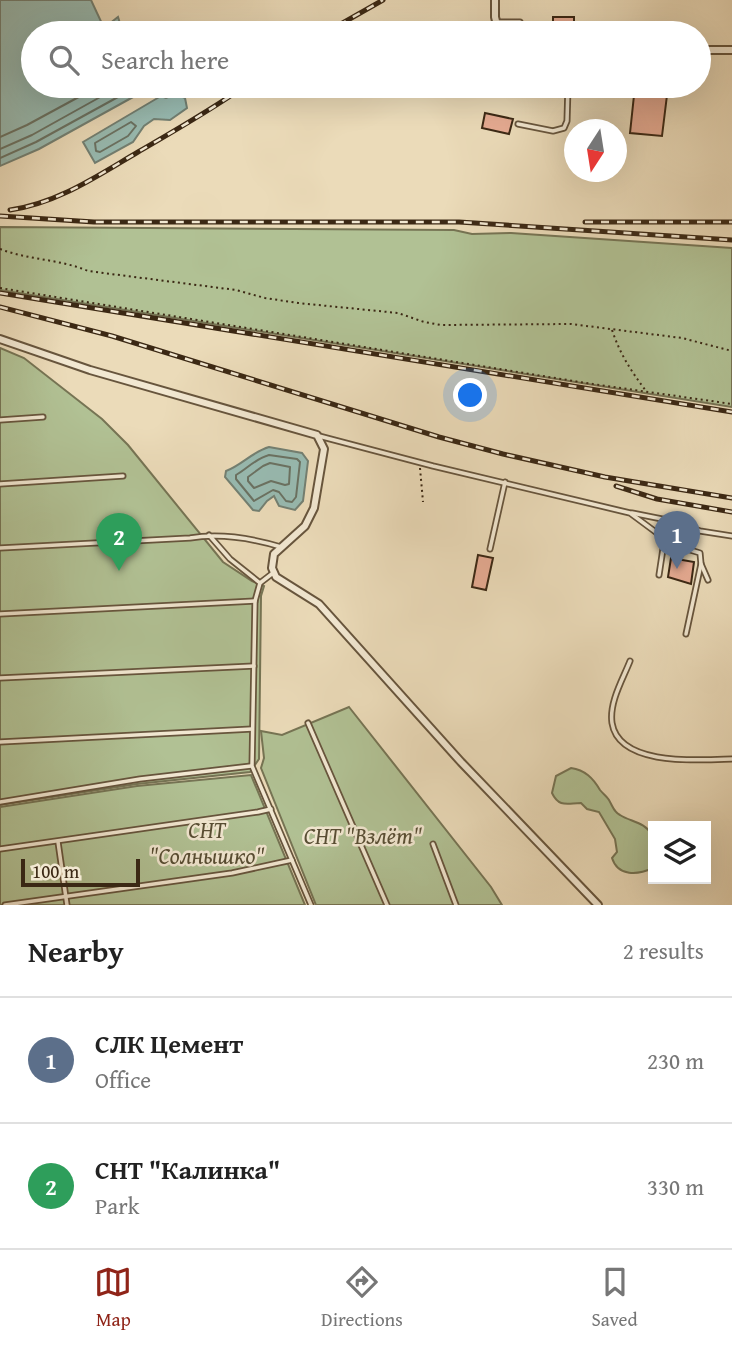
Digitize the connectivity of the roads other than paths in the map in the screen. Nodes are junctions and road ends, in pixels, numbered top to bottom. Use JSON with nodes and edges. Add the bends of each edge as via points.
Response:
{"nodes":[{"id":1,"x":495,"y":0,"type":"edge"},
{"id":2,"x":496,"y":21,"type":"edge"},
{"id":3,"x":711,"y":50,"type":"edge"},
{"id":4,"x":732,"y":50,"type":"edge"},
{"id":5,"x":568,"y":98,"type":"edge"},
{"id":6,"x":518,"y":124,"type":"dead end"},
{"id":7,"x":0,"y":339,"type":"edge"},
{"id":8,"x":43,"y":417,"type":"dead end"},
{"id":9,"x":0,"y":420,"type":"edge"},
{"id":10,"x":317,"y":435,"type":"junction"},
{"id":11,"x":123,"y":476,"type":"dead end"},
{"id":12,"x":505,"y":482,"type":"junction"},
{"id":13,"x":0,"y":484,"type":"edge"},
{"id":14,"x":630,"y":513,"type":"junction"},
{"id":15,"x":209,"y":535,"type":"junction"},
{"id":16,"x":732,"y":536,"type":"edge"},
{"id":17,"x":664,"y":542,"type":"junction"},
{"id":18,"x":281,"y":547,"type":"junction"},
{"id":19,"x":0,"y":548,"type":"edge"},
{"id":20,"x":490,"y":548,"type":"dead end"},
{"id":21,"x":701,"y":564,"type":"junction"},
{"id":22,"x":273,"y":573,"type":"junction"},
{"id":23,"x":659,"y":575,"type":"dead end"},
{"id":24,"x":708,"y":580,"type":"dead end"},
{"id":25,"x":260,"y":583,"type":"junction"},
{"id":26,"x":256,"y":601,"type":"junction"},
{"id":27,"x":0,"y":614,"type":"edge"},
{"id":28,"x":686,"y":634,"type":"dead end"},
{"id":29,"x":630,"y":661,"type":"dead end"},
{"id":30,"x":254,"y":666,"type":"junction"},
{"id":31,"x":0,"y":678,"type":"edge"},
{"id":32,"x":308,"y":723,"type":"dead end"},
{"id":33,"x":252,"y":729,"type":"junction"},
{"id":34,"x":0,"y":742,"type":"edge"},
{"id":35,"x":732,"y":759,"type":"edge"},
{"id":36,"x":252,"y":766,"type":"junction"},
{"id":37,"x":0,"y":802,"type":"edge"},
{"id":38,"x":271,"y":809,"type":"junction"},
{"id":39,"x":58,"y":842,"type":"junction"},
{"id":40,"x":433,"y":844,"type":"dead end"},
{"id":41,"x":0,"y":849,"type":"edge"},
{"id":42,"x":292,"y":860,"type":"junction"},
{"id":43,"x":65,"y":895,"type":"junction"},
{"id":44,"x":5,"y":905,"type":"edge"},
{"id":45,"x":67,"y":905,"type":"edge"},
{"id":46,"x":311,"y":905,"type":"edge"},
{"id":47,"x":387,"y":905,"type":"edge"},
{"id":48,"x":456,"y":905,"type":"edge"},
{"id":49,"x":598,"y":905,"type":"edge"}],
"edges":[{"from":1,"to":2,"type":"street"},
{"from":3,"to":4,"type":"street"},
{"from":5,"to":6,"type":"lane","via":[[564,128],[552,131]]},
{"from":7,"to":10,"type":"street","via":[[90,370]]},
{"from":8,"to":9,"type":"lane"},
{"from":10,"to":12,"type":"lane"},
{"from":10,"to":18,"type":"street","via":[[324,449],[314,508],[305,526]]},
{"from":11,"to":13,"type":"lane"},
{"from":12,"to":14,"type":"lane"},
{"from":12,"to":20,"type":"lane"},
{"from":14,"to":16,"type":"lane"},
{"from":14,"to":17,"type":"lane"},
{"from":15,"to":18,"type":"lane"},
{"from":15,"to":19,"type":"lane"},
{"from":15,"to":25,"type":"lane"},
{"from":17,"to":21,"type":"lane","via":[[700,553]]},
{"from":17,"to":23,"type":"lane"},
{"from":18,"to":22,"type":"street","via":[[274,554]]},
{"from":21,"to":24,"type":"lane"},
{"from":21,"to":28,"type":"lane"},
{"from":22,"to":25,"type":"lane"},
{"from":22,"to":49,"type":"street","via":[[319,604]]},
{"from":25,"to":26,"type":"lane"},
{"from":26,"to":27,"type":"lane"},
{"from":26,"to":30,"type":"lane"},
{"from":29,"to":35,"type":"lane","via":[[612,711],[619,737],[643,754]]},
{"from":30,"to":31,"type":"lane"},
{"from":30,"to":33,"type":"lane"},
{"from":32,"to":47,"type":"lane"},
{"from":33,"to":34,"type":"lane"},
{"from":33,"to":36,"type":"lane"},
{"from":36,"to":37,"type":"lane"},
{"from":36,"to":38,"type":"lane"},
{"from":38,"to":39,"type":"lane"},
{"from":38,"to":42,"type":"lane"},
{"from":39,"to":41,"type":"lane"},
{"from":39,"to":43,"type":"lane"},
{"from":40,"to":48,"type":"lane"},
{"from":42,"to":43,"type":"lane","via":[[232,873]]},
{"from":42,"to":46,"type":"lane"},
{"from":43,"to":44,"type":"lane"},
{"from":43,"to":45,"type":"lane"}]}
